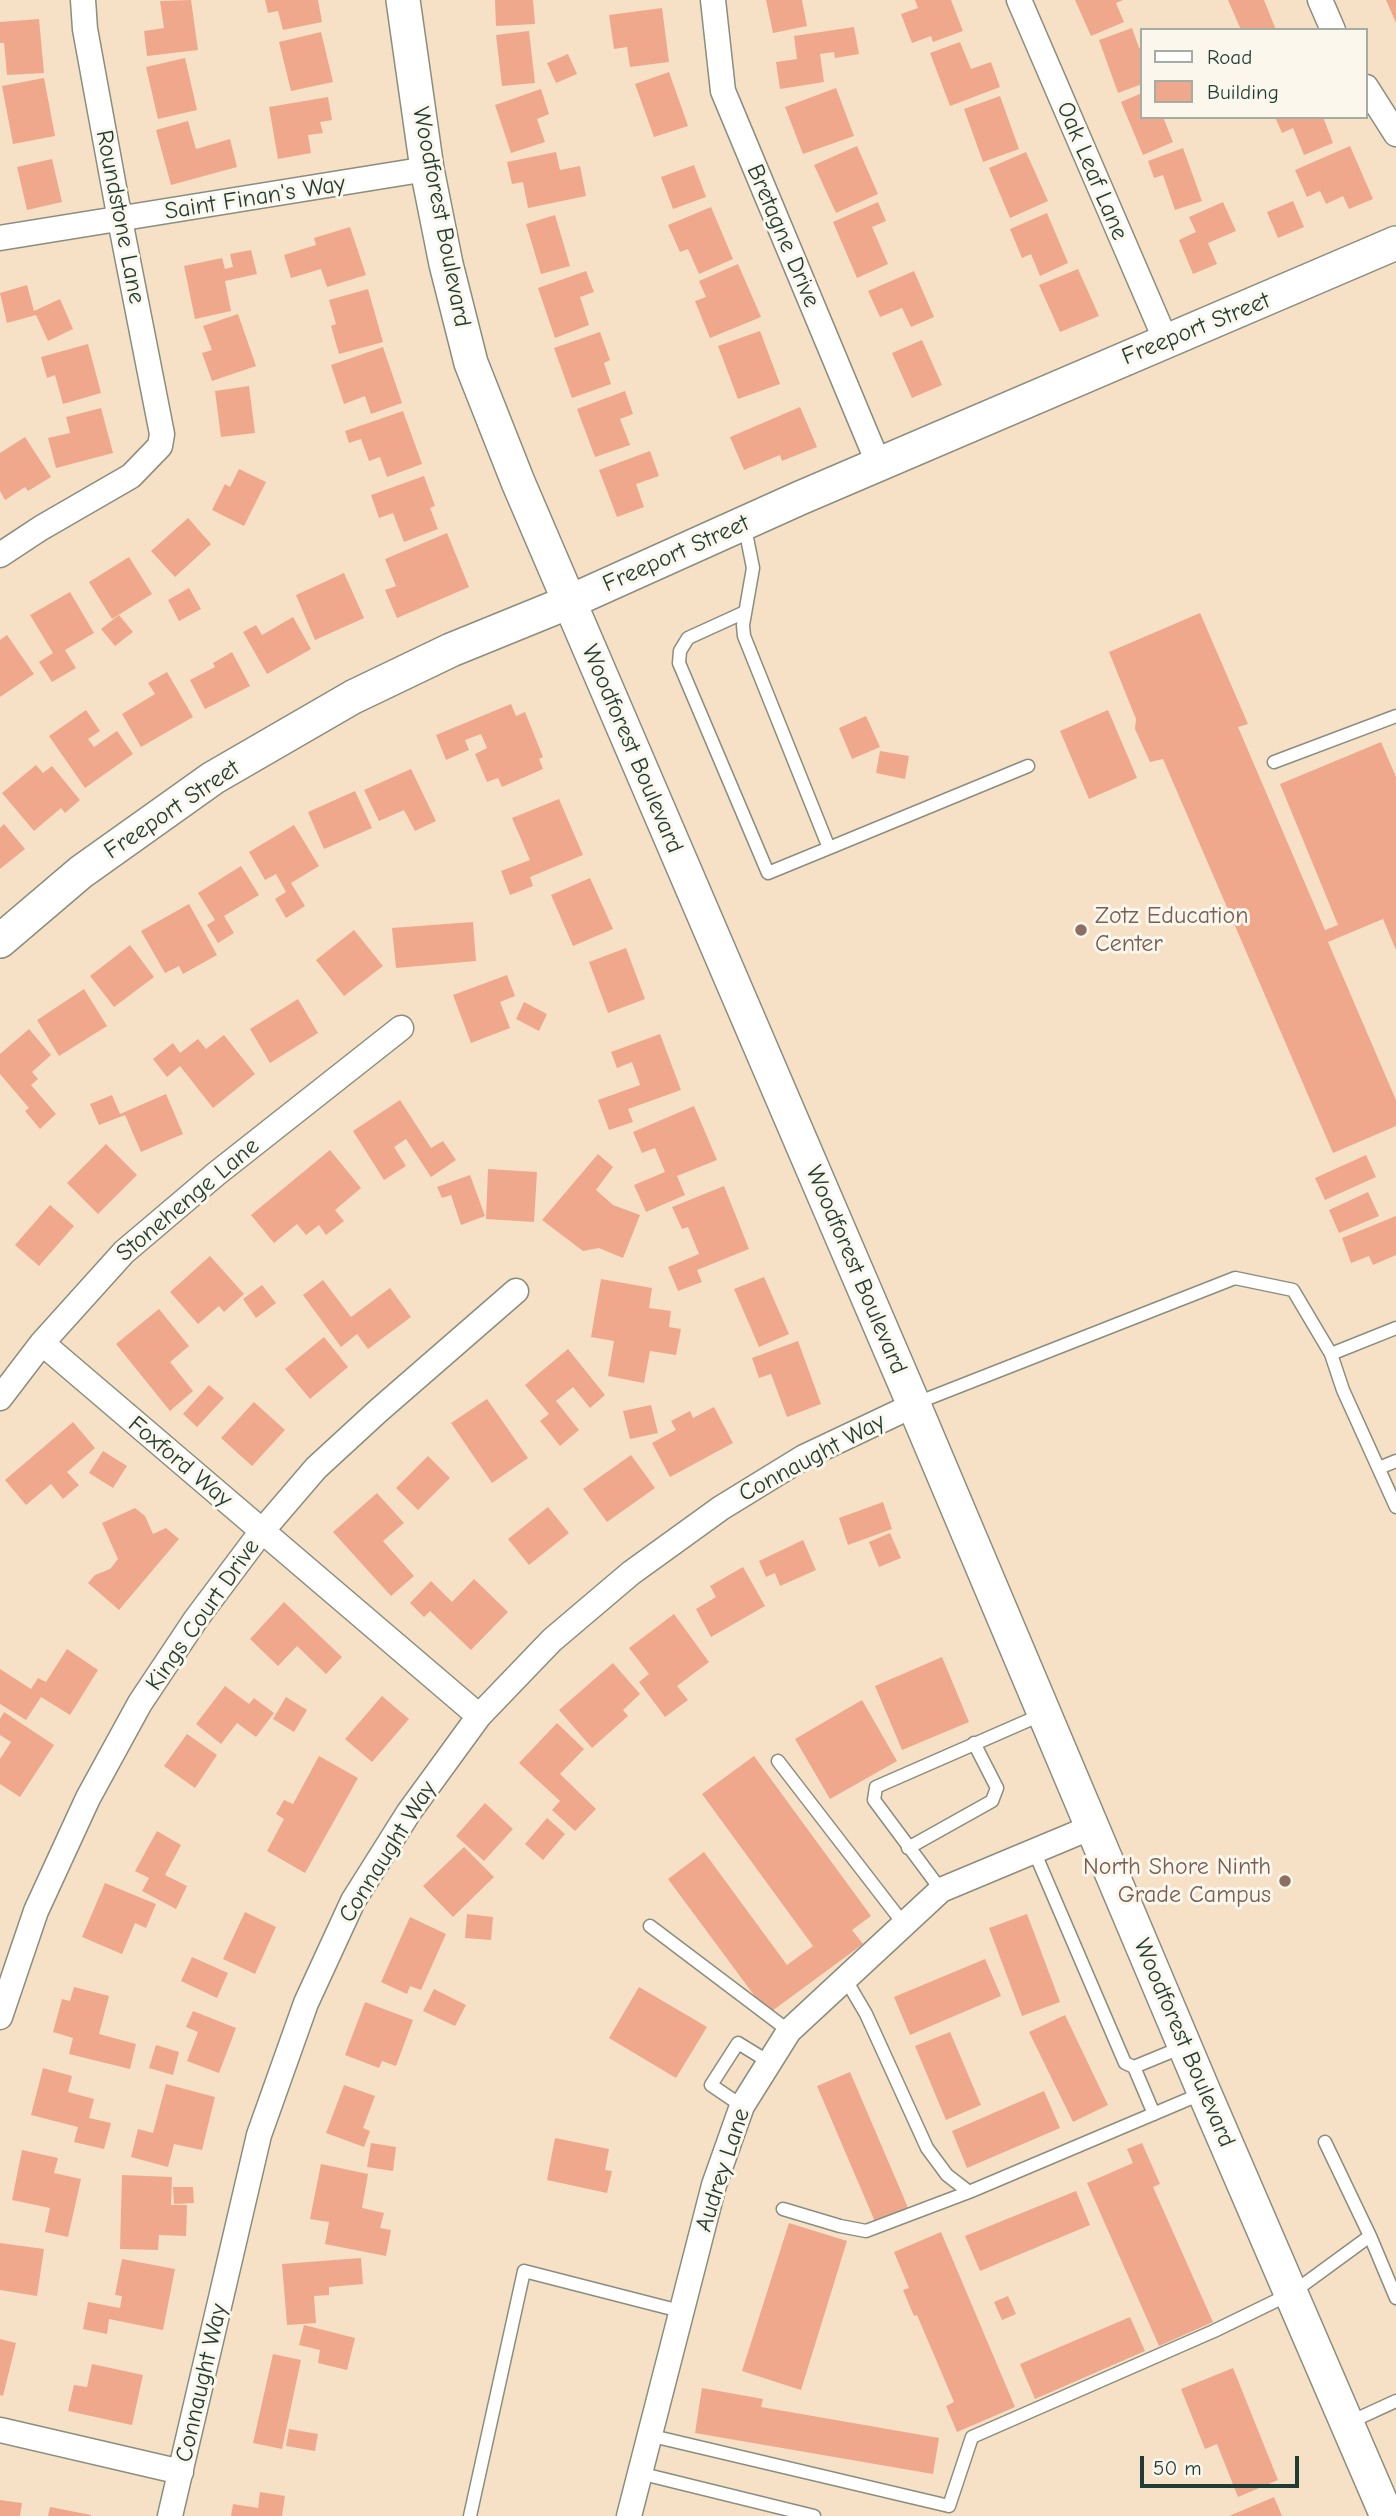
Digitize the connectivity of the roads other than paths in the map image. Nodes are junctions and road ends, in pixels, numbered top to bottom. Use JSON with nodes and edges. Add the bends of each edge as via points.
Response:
{"nodes":[{"id":1,"x":83,"y":0,"type":"edge"},
{"id":2,"x":403,"y":0,"type":"edge"},
{"id":3,"x":713,"y":0,"type":"edge"},
{"id":4,"x":1019,"y":0,"type":"edge"},
{"id":5,"x":1320,"y":0,"type":"edge"},
{"id":6,"x":1333,"y":28,"type":"edge"},
{"id":7,"x":1368,"y":90,"type":"edge"},
{"id":8,"x":1396,"y":134,"type":"edge"},
{"id":9,"x":428,"y":169,"type":"junction"},
{"id":10,"x":120,"y":220,"type":"junction"},
{"id":11,"x":0,"y":238,"type":"edge"},
{"id":12,"x":1396,"y":243,"type":"edge"},
{"id":13,"x":1166,"y":341,"type":"junction"},
{"id":14,"x":879,"y":465,"type":"junction"},
{"id":15,"x":744,"y":523,"type":"junction"},
{"id":16,"x":0,"y":555,"type":"edge"},
{"id":17,"x":569,"y":602,"type":"junction"},
{"id":18,"x":746,"y":612,"type":"junction"},
{"id":19,"x":1396,"y":716,"type":"edge"},
{"id":20,"x":1274,"y":762,"type":"dead end"},
{"id":21,"x":1028,"y":766,"type":"dead end"},
{"id":22,"x":829,"y":848,"type":"junction"},
{"id":23,"x":0,"y":941,"type":"edge"},
{"id":24,"x":401,"y":1028,"type":"dead end"},
{"id":25,"x":516,"y":1291,"type":"dead end"},
{"id":26,"x":1396,"y":1328,"type":"edge"},
{"id":27,"x":42,"y":1343,"type":"junction"},
{"id":28,"x":1331,"y":1354,"type":"junction"},
{"id":29,"x":0,"y":1398,"type":"edge"},
{"id":30,"x":914,"y":1405,"type":"junction"},
{"id":31,"x":1396,"y":1461,"type":"edge"},
{"id":32,"x":1379,"y":1468,"type":"junction"},
{"id":33,"x":1396,"y":1507,"type":"edge"},
{"id":34,"x":262,"y":1531,"type":"junction"},
{"id":35,"x":1043,"y":1713,"type":"junction"},
{"id":36,"x":479,"y":1716,"type":"junction"},
{"id":37,"x":974,"y":1743,"type":"junction"},
{"id":38,"x":778,"y":1761,"type":"dead end"},
{"id":39,"x":1092,"y":1827,"type":"junction"},
{"id":40,"x":908,"y":1848,"type":"junction"},
{"id":41,"x":1034,"y":1851,"type":"junction"},
{"id":42,"x":941,"y":1890,"type":"junction"},
{"id":43,"x":903,"y":1923,"type":"junction"},
{"id":44,"x":650,"y":1926,"type":"dead end"},
{"id":45,"x":842,"y":1979,"type":"junction"},
{"id":46,"x":0,"y":2017,"type":"edge"},
{"id":47,"x":789,"y":2031,"type":"junction"},
{"id":48,"x":1185,"y":2046,"type":"junction"},
{"id":49,"x":769,"y":2062,"type":"junction"},
{"id":50,"x":1134,"y":2067,"type":"junction"},
{"id":51,"x":1204,"y":2092,"type":"junction"},
{"id":52,"x":742,"y":2106,"type":"junction"},
{"id":53,"x":1154,"y":2114,"type":"junction"},
{"id":54,"x":1325,"y":2142,"type":"dead end"},
{"id":55,"x":969,"y":2192,"type":"junction"},
{"id":56,"x":783,"y":2209,"type":"dead end"},
{"id":57,"x":1370,"y":2236,"type":"junction"},
{"id":58,"x":1292,"y":2293,"type":"junction"},
{"id":59,"x":1396,"y":2298,"type":"edge"},
{"id":60,"x":680,"y":2311,"type":"junction"},
{"id":61,"x":1396,"y":2400,"type":"edge"},
{"id":62,"x":1347,"y":2423,"type":"junction"},
{"id":63,"x":0,"y":2430,"type":"edge"},
{"id":64,"x":648,"y":2435,"type":"junction"},
{"id":65,"x":181,"y":2472,"type":"junction"},
{"id":66,"x":639,"y":2473,"type":"junction"},
{"id":67,"x":170,"y":2516,"type":"edge"},
{"id":68,"x":470,"y":2516,"type":"edge"},
{"id":69,"x":629,"y":2516,"type":"edge"},
{"id":70,"x":814,"y":2516,"type":"edge"},
{"id":71,"x":1387,"y":2516,"type":"edge"}],
"edges":[{"from":1,"to":10,"type":"street","name":"Roundstone Lane"},
{"from":2,"to":9,"type":"main road","name":"Woodforest Boulevard"},
{"from":3,"to":14,"type":"street","name":"Bretagne Drive","via":[[723,91]]},
{"from":4,"to":13,"type":"street","name":"Oak Leaf Lane"},
{"from":5,"to":6,"type":"street"},
{"from":7,"to":8,"type":"street"},
{"from":9,"to":10,"type":"street","name":"Saint Finan's Way"},
{"from":9,"to":17,"type":"main road","name":"Woodforest Boulevard","via":[[471,363]]},
{"from":10,"to":11,"type":"street","name":"Saint Finan's Way"},
{"from":10,"to":16,"type":"street","name":"Roundstone Lane","via":[[162,434],[160,446],[131,476]]},
{"from":12,"to":13,"type":"main road","name":"Freeport Street"},
{"from":13,"to":14,"type":"main road","name":"Freeport Street"},
{"from":14,"to":15,"type":"main road","name":"Freeport Street"},
{"from":15,"to":17,"type":"main road","name":"Freeport Street"},
{"from":15,"to":18,"type":"lane","via":[[753,568]]},
{"from":17,"to":23,"type":"main road","name":"Freeport Street","via":[[451,650],[353,697],[213,778],[81,872]]},
{"from":17,"to":30,"type":"main road","name":"Woodforest Boulevard"},
{"from":18,"to":22,"type":"lane","via":[[744,636]]},
{"from":18,"to":22,"type":"lane","via":[[688,638],[679,663],[768,873]]},
{"from":19,"to":20,"type":"lane"},
{"from":21,"to":22,"type":"lane"},
{"from":24,"to":27,"type":"street","name":"Stonehenge Lane","via":[[124,1252]]},
{"from":25,"to":34,"type":"street","name":"Kings Court Drive","via":[[316,1468]]},
{"from":26,"to":28,"type":"lane"},
{"from":27,"to":29,"type":"street","name":"Stonehenge Lane"},
{"from":27,"to":34,"type":"street","name":"Foxford Way"},
{"from":28,"to":30,"type":"lane","via":[[1293,1290],[1235,1278]]},
{"from":28,"to":32,"type":"lane"},
{"from":30,"to":35,"type":"main road","name":"Woodforest Boulevard"},
{"from":30,"to":36,"type":"street","name":"Connaught Way","via":[[804,1457],[721,1508],[631,1573],[552,1640]]},
{"from":31,"to":32,"type":"lane"},
{"from":32,"to":33,"type":"lane"},
{"from":34,"to":36,"type":"street","name":"Foxford Way"},
{"from":34,"to":46,"type":"street","name":"Kings Court Drive","via":[[147,1693],[88,1798],[36,1910]]},
{"from":35,"to":37,"type":"lane"},
{"from":35,"to":39,"type":"main road","name":"Woodforest Boulevard"},
{"from":36,"to":65,"type":"street","name":"Connaught Way","via":[[409,1812],[353,1901],[306,2003],[259,2135]]},
{"from":37,"to":40,"type":"lane","via":[[997,1788],[992,1801]]},
{"from":37,"to":40,"type":"lane","via":[[876,1787],[874,1800]]},
{"from":38,"to":43,"type":"lane"},
{"from":39,"to":41,"type":"street","name":"Audrey Lane"},
{"from":39,"to":48,"type":"main road","name":"Woodforest Boulevard"},
{"from":40,"to":42,"type":"lane"},
{"from":41,"to":42,"type":"street","name":"Audrey Lane"},
{"from":41,"to":50,"type":"lane","via":[[1125,2063]]},
{"from":42,"to":43,"type":"street","name":"Audrey Lane"},
{"from":43,"to":45,"type":"street","name":"Audrey Lane"},
{"from":44,"to":47,"type":"lane"},
{"from":45,"to":47,"type":"street","name":"Audrey Lane"},
{"from":45,"to":55,"type":"lane","via":[[866,2014],[927,2148],[947,2175]]},
{"from":47,"to":49,"type":"street","name":"Audrey Lane"},
{"from":48,"to":50,"type":"lane"},
{"from":48,"to":51,"type":"main road","name":"Woodforest Boulevard"},
{"from":49,"to":52,"type":"street","name":"Audrey Lane"},
{"from":49,"to":52,"type":"lane","via":[[738,2043],[711,2085]]},
{"from":50,"to":53,"type":"lane"},
{"from":51,"to":53,"type":"lane"},
{"from":51,"to":58,"type":"main road","name":"Woodforest Boulevard"},
{"from":52,"to":60,"type":"street","name":"Audrey Lane","via":[[714,2185]]},
{"from":53,"to":55,"type":"lane"},
{"from":54,"to":57,"type":"lane"},
{"from":55,"to":56,"type":"lane","via":[[866,2231]]},
{"from":57,"to":58,"type":"lane"},
{"from":57,"to":59,"type":"lane"},
{"from":58,"to":62,"type":"main road","name":"Woodforest Boulevard"},
{"from":58,"to":64,"type":"lane","via":[[972,2437],[949,2506]]},
{"from":60,"to":64,"type":"street","name":"Audrey Lane"},
{"from":60,"to":68,"type":"lane","via":[[524,2271]]},
{"from":61,"to":62,"type":"lane"},
{"from":62,"to":71,"type":"main road","name":"Woodforest Boulevard"},
{"from":63,"to":65,"type":"street"},
{"from":64,"to":66,"type":"street","name":"Audrey Lane"},
{"from":65,"to":67,"type":"street","name":"Connaught Way"},
{"from":66,"to":69,"type":"street","name":"Audrey Lane"},
{"from":66,"to":70,"type":"lane"}]}
